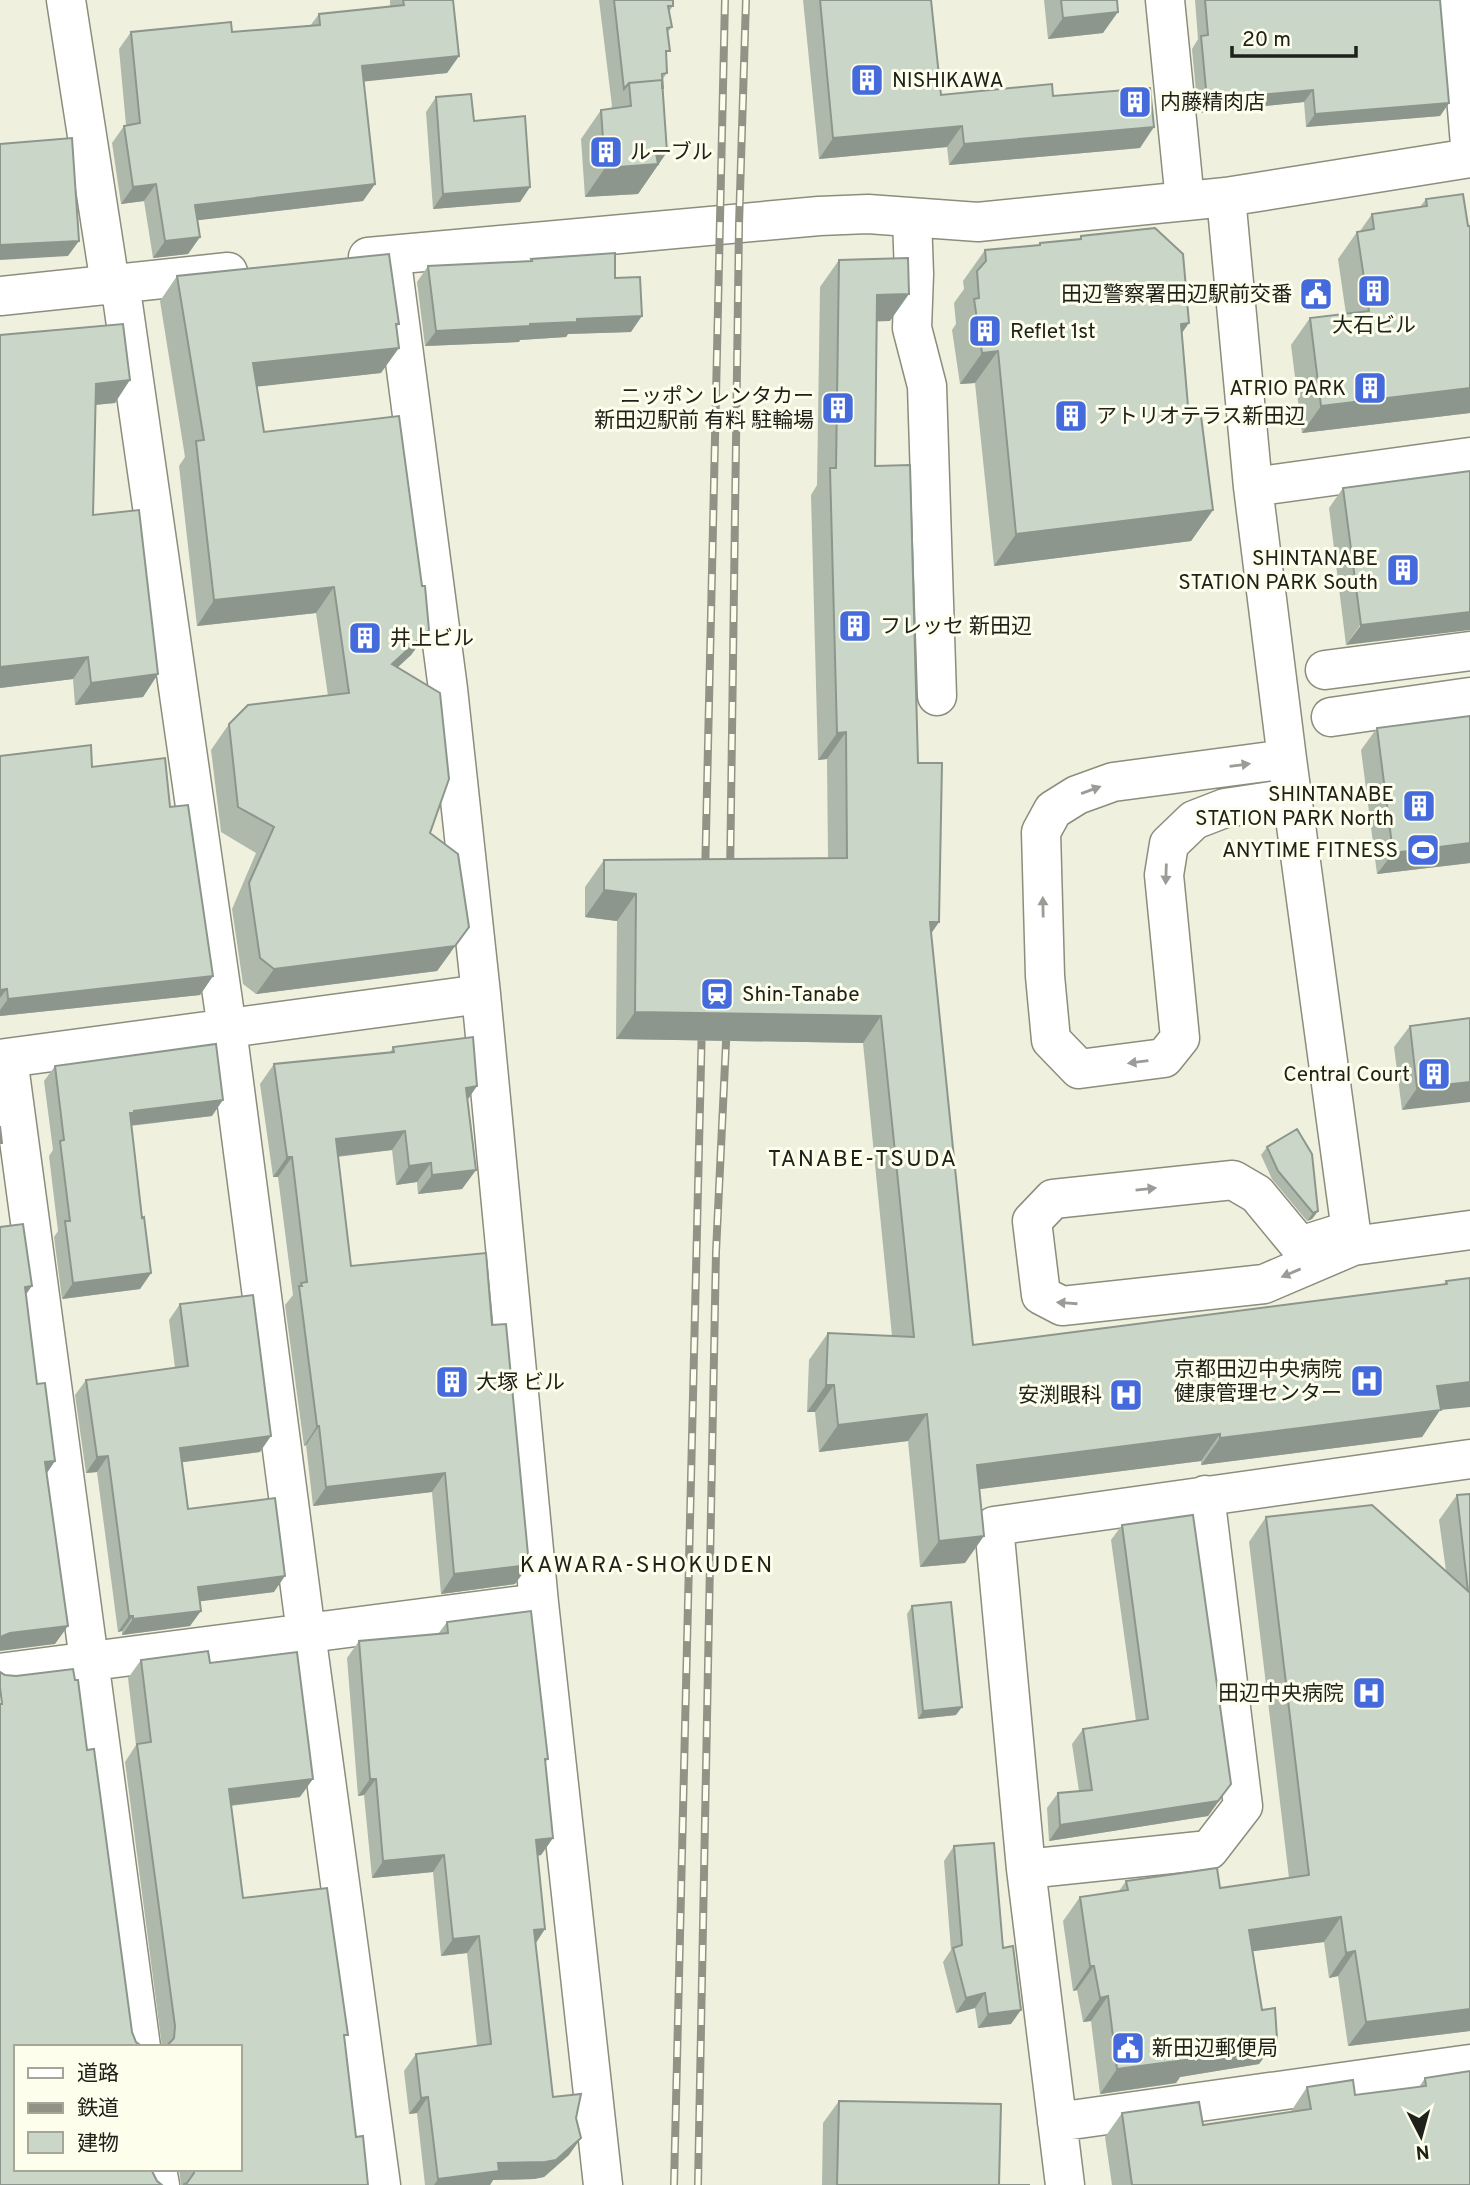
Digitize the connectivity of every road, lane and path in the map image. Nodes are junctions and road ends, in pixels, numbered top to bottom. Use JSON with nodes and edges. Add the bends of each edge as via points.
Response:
{"nodes":[{"id":1,"x":66,"y":0,"type":"edge"},
{"id":2,"x":1166,"y":0,"type":"edge"},
{"id":3,"x":1458,"y":0,"type":"edge"},
{"id":4,"x":1470,"y":145,"type":"edge"},
{"id":5,"x":1470,"y":158,"type":"edge"},
{"id":6,"x":1226,"y":197,"type":"junction"},
{"id":7,"x":1185,"y":201,"type":"junction"},
{"id":8,"x":912,"y":218,"type":"junction"},
{"id":9,"x":391,"y":255,"type":"junction"},
{"id":10,"x":337,"y":260,"type":"edge"},
{"id":11,"x":256,"y":269,"type":"edge"},
{"id":12,"x":115,"y":283,"type":"junction"},
{"id":13,"x":0,"y":296,"type":"edge"},
{"id":14,"x":1470,"y":457,"type":"edge"},
{"id":15,"x":1253,"y":487,"type":"junction"},
{"id":16,"x":1470,"y":651,"type":"edge"},
{"id":17,"x":1325,"y":670,"type":"dead end"},
{"id":18,"x":937,"y":696,"type":"dead end"},
{"id":19,"x":1470,"y":697,"type":"edge"},
{"id":20,"x":1331,"y":717,"type":"dead end"},
{"id":21,"x":1287,"y":759,"type":"junction"},
{"id":22,"x":1292,"y":798,"type":"junction"},
{"id":23,"x":481,"y":994,"type":"junction"},
{"id":24,"x":227,"y":1029,"type":"junction"},
{"id":25,"x":4,"y":1059,"type":"edge"},
{"id":26,"x":1470,"y":1230,"type":"edge"},
{"id":27,"x":1352,"y":1238,"type":"junction"},
{"id":28,"x":1470,"y":1459,"type":"edge"},
{"id":29,"x":1205,"y":1495,"type":"junction"},
{"id":30,"x":539,"y":1603,"type":"junction"},
{"id":31,"x":306,"y":1633,"type":"junction"},
{"id":32,"x":88,"y":1661,"type":"junction"},
{"id":33,"x":0,"y":1673,"type":"edge"},
{"id":34,"x":1026,"y":1869,"type":"junction"},
{"id":35,"x":141,"y":2045,"type":"edge"},
{"id":36,"x":1470,"y":2064,"type":"edge"},
{"id":37,"x":1057,"y":2122,"type":"junction"},
{"id":38,"x":381,"y":2185,"type":"edge"},
{"id":39,"x":603,"y":2185,"type":"edge"},
{"id":40,"x":1065,"y":2185,"type":"edge"}],
"edges":[{"from":1,"to":12,"type":"street"},
{"from":2,"to":7,"type":"street"},
{"from":3,"to":4,"type":"street"},
{"from":5,"to":6,"type":"street"},
{"from":6,"to":7,"type":"street"},
{"from":6,"to":15,"type":"street"},
{"from":7,"to":8,"type":"street","via":[[978,222]]},
{"from":8,"to":9,"type":"street","via":[[819,216]]},
{"from":8,"to":18,"type":"street","via":[[912,328],[927,386]]},
{"from":9,"to":10,"type":"street"},
{"from":9,"to":23,"type":"street","via":[[448,689]]},
{"from":11,"to":12,"type":"street"},
{"from":12,"to":13,"type":"street"},
{"from":12,"to":24,"type":"street"},
{"from":14,"to":15,"type":"street"},
{"from":15,"to":21,"type":"street"},
{"from":16,"to":17,"type":"street"},
{"from":19,"to":20,"type":"street"},
{"from":21,"to":22,"type":"street"},
{"from":22,"to":21,"type":"street","one_way":true,"via":[[1224,808],[1194,820],[1168,844],[1164,875],[1180,1038],[1164,1058],[1079,1069],[1051,1040],[1041,832],[1053,810],[1113,782]]},
{"from":22,"to":27,"type":"street"},
{"from":23,"to":24,"type":"street"},
{"from":23,"to":30,"type":"street"},
{"from":24,"to":25,"type":"street"},
{"from":24,"to":31,"type":"street"},
{"from":25,"to":32,"type":"street"},
{"from":26,"to":27,"type":"street"},
{"from":27,"to":27,"type":"street","one_way":true,"via":[[1264,1284],[1062,1306],[1041,1295],[1032,1222],[1053,1199],[1233,1180],[1257,1194],[1300,1247]]},
{"from":28,"to":29,"type":"street"},
{"from":29,"to":34,"type":"street","via":[[1243,1806],[1209,1850]]},
{"from":29,"to":34,"type":"street","via":[[994,1526]]},
{"from":30,"to":31,"type":"street"},
{"from":30,"to":39,"type":"street"},
{"from":31,"to":32,"type":"street"},
{"from":31,"to":38,"type":"street"},
{"from":32,"to":33,"type":"street"},
{"from":32,"to":35,"type":"street"},
{"from":34,"to":37,"type":"street"},
{"from":36,"to":37,"type":"street"},
{"from":37,"to":40,"type":"street"}]}
